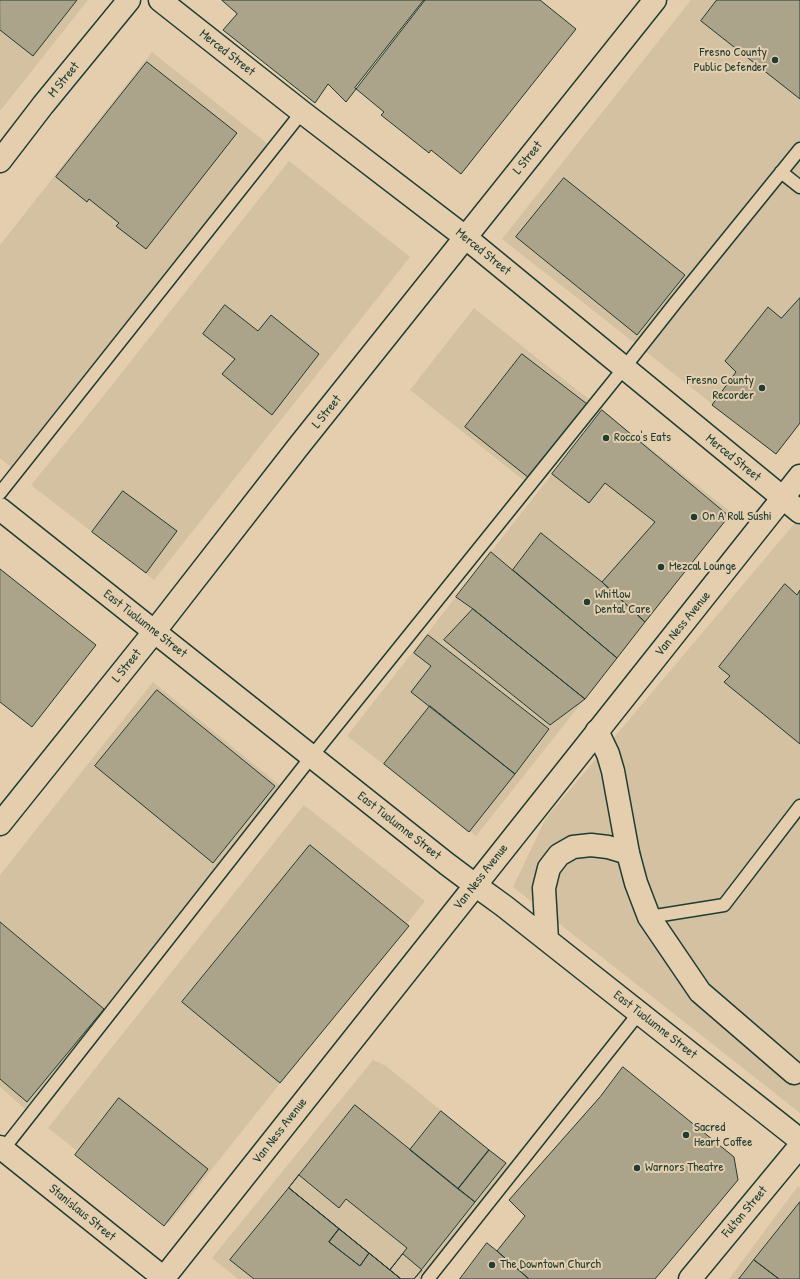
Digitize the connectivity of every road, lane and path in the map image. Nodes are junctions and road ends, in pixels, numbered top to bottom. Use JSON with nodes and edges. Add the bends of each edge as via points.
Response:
{"nodes":[{"id":1,"x":129,"y":0,"type":"edge"},
{"id":2,"x":160,"y":0,"type":"edge"},
{"id":3,"x":655,"y":0,"type":"edge"},
{"id":4,"x":302,"y":112,"type":"junction"},
{"id":5,"x":800,"y":149,"type":"edge"},
{"id":6,"x":0,"y":161,"type":"edge"},
{"id":7,"x":781,"y":172,"type":"junction"},
{"id":8,"x":800,"y":187,"type":"edge"},
{"id":9,"x":465,"y":237,"type":"junction"},
{"id":10,"x":624,"y":368,"type":"junction"},
{"id":11,"x":800,"y":476,"type":"edge"},
{"id":12,"x":0,"y":493,"type":"edge"},
{"id":13,"x":782,"y":498,"type":"junction"},
{"id":14,"x":0,"y":509,"type":"edge"},
{"id":15,"x":800,"y":512,"type":"edge"},
{"id":16,"x":154,"y":632,"type":"junction"},
{"id":17,"x":597,"y":731,"type":"junction"},
{"id":18,"x":312,"y":756,"type":"junction"},
{"id":19,"x":800,"y":806,"type":"edge"},
{"id":20,"x":0,"y":824,"type":"edge"},
{"id":21,"x":628,"y":853,"type":"junction"},
{"id":22,"x":475,"y":885,"type":"junction"},
{"id":23,"x":649,"y":917,"type":"junction"},
{"id":24,"x":547,"y":940,"type":"junction"},
{"id":25,"x":639,"y":1013,"type":"junction"},
{"id":26,"x":794,"y":1072,"type":"dead end"},
{"id":27,"x":800,"y":1140,"type":"edge"},
{"id":28,"x":800,"y":1146,"type":"edge"},
{"id":29,"x":1,"y":1150,"type":"edge"},
{"id":30,"x":164,"y":1279,"type":"edge"},
{"id":31,"x":428,"y":1279,"type":"edge"},
{"id":32,"x":690,"y":1279,"type":"edge"}],
"edges":[{"from":1,"to":6,"type":"main road","name":"M Street"},
{"from":2,"to":4,"type":"main road","name":"Merced Street"},
{"from":3,"to":9,"type":"main road","name":"L Street"},
{"from":4,"to":9,"type":"main road","name":"Merced Street"},
{"from":4,"to":12,"type":"lane"},
{"from":5,"to":7,"type":"lane"},
{"from":7,"to":8,"type":"lane"},
{"from":7,"to":10,"type":"lane"},
{"from":9,"to":10,"type":"main road","name":"Merced Street"},
{"from":9,"to":16,"type":"main road","name":"L Street"},
{"from":10,"to":13,"type":"main road","name":"Merced Street"},
{"from":10,"to":18,"type":"lane"},
{"from":11,"to":13,"type":"main road","name":"Van Ness Avenue"},
{"from":13,"to":15,"type":"main road","name":"Merced Street"},
{"from":13,"to":17,"type":"main road","name":"Van Ness Avenue"},
{"from":14,"to":16,"type":"main road","name":"East Tuolumne Street"},
{"from":16,"to":18,"type":"main road","name":"East Tuolumne Street"},
{"from":16,"to":20,"type":"main road","name":"L Street"},
{"from":17,"to":21,"type":"main road","via":[[613,771]]},
{"from":17,"to":22,"type":"main road","name":"Van Ness Avenue"},
{"from":18,"to":22,"type":"main road","name":"East Tuolumne Street"},
{"from":18,"to":29,"type":"lane"},
{"from":19,"to":23,"type":"lane","via":[[724,905]]},
{"from":21,"to":23,"type":"main road"},
{"from":21,"to":24,"type":"main road","via":[[591,845],[573,847],[559,856],[549,868],[544,888]]},
{"from":22,"to":24,"type":"main road","name":"East Tuolumne Street"},
{"from":22,"to":30,"type":"main road","name":"Van Ness Avenue"},
{"from":23,"to":26,"type":"main road","via":[[700,992]]},
{"from":24,"to":25,"type":"main road","name":"East Tuolumne Street"},
{"from":25,"to":27,"type":"main road","name":"East Tuolumne Street"},
{"from":25,"to":31,"type":"lane"},
{"from":28,"to":32,"type":"main road","name":"Fulton Street"},
{"from":29,"to":30,"type":"main road","name":"Stanislaus Street"}]}
